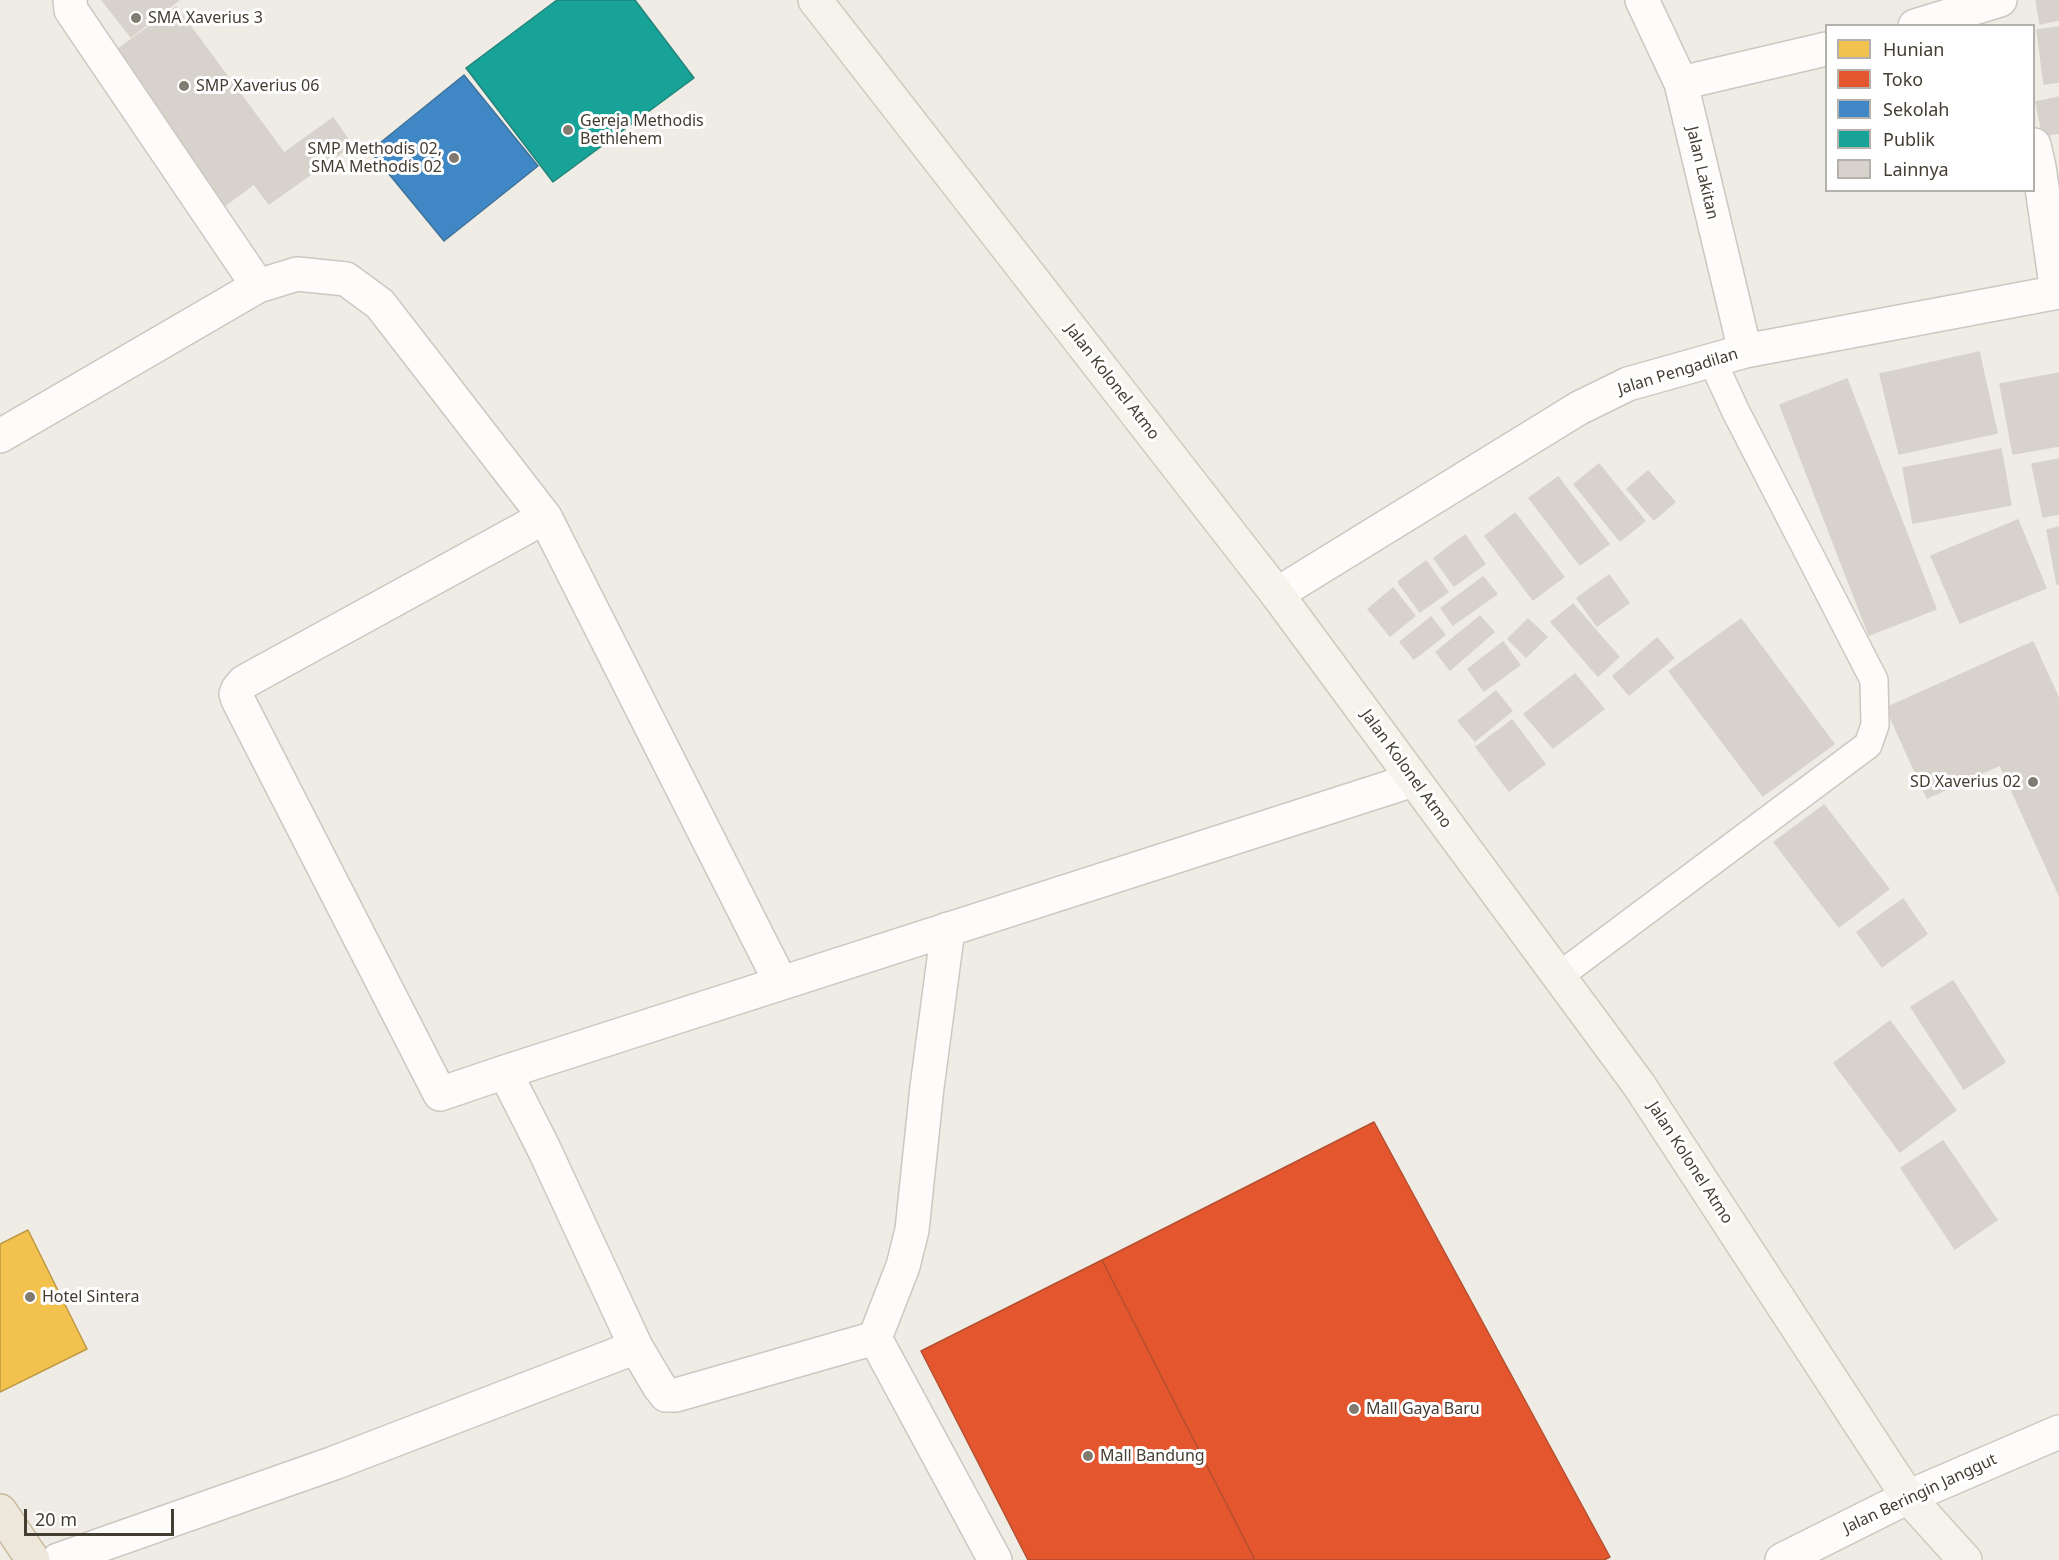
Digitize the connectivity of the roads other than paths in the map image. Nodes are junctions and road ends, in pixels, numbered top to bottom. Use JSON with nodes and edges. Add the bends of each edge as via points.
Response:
{"nodes":[{"id":1,"x":70,"y":0,"type":"edge"},
{"id":2,"x":815,"y":0,"type":"edge"},
{"id":3,"x":1642,"y":0,"type":"edge"},
{"id":4,"x":2000,"y":0,"type":"edge"},
{"id":5,"x":1922,"y":24,"type":"edge"},
{"id":6,"x":2006,"y":24,"type":"edge"},
{"id":7,"x":1825,"y":49,"type":"edge"},
{"id":8,"x":1681,"y":83,"type":"junction"},
{"id":9,"x":2035,"y":149,"type":"edge"},
{"id":10,"x":258,"y":286,"type":"junction"},
{"id":11,"x":2058,"y":292,"type":"edge"},
{"id":12,"x":1745,"y":351,"type":"junction"},
{"id":13,"x":1712,"y":360,"type":"junction"},
{"id":14,"x":0,"y":436,"type":"edge"},
{"id":15,"x":545,"y":517,"type":"junction"},
{"id":16,"x":1277,"y":594,"type":"junction"},
{"id":17,"x":1413,"y":780,"type":"junction"},
{"id":18,"x":948,"y":929,"type":"junction"},
{"id":19,"x":1558,"y":976,"type":"junction"},
{"id":20,"x":781,"y":983,"type":"junction"},
{"id":21,"x":505,"y":1072,"type":"junction"},
{"id":22,"x":875,"y":1338,"type":"junction"},
{"id":23,"x":636,"y":1347,"type":"junction"},
{"id":24,"x":2059,"y":1432,"type":"edge"},
{"id":25,"x":1908,"y":1497,"type":"junction"},
{"id":26,"x":0,"y":1511,"type":"edge"},
{"id":27,"x":33,"y":1560,"type":"edge"},
{"id":28,"x":58,"y":1560,"type":"edge"},
{"id":29,"x":995,"y":1560,"type":"edge"},
{"id":30,"x":1782,"y":1560,"type":"edge"},
{"id":31,"x":1965,"y":1560,"type":"edge"}],
"edges":[{"from":1,"to":10,"type":"street","via":[[71,10]]},
{"from":2,"to":16,"type":"main road","name":"Jalan Kolonel Atmo"},
{"from":3,"to":8,"type":"street","name":"Jalan Lakitan"},
{"from":4,"to":5,"type":"street"},
{"from":4,"to":6,"type":"street"},
{"from":7,"to":8,"type":"street"},
{"from":8,"to":12,"type":"street","name":"Jalan Lakitan"},
{"from":9,"to":11,"type":"street"},
{"from":10,"to":14,"type":"street"},
{"from":10,"to":15,"type":"street","via":[[297,274],[346,279],[380,304]]},
{"from":11,"to":12,"type":"street","name":"Jalan Pengadilan"},
{"from":12,"to":13,"type":"street","name":"Jalan Pengadilan"},
{"from":13,"to":16,"type":"street","name":"Jalan Pengadilan","via":[[1628,384],[1579,408]]},
{"from":13,"to":19,"type":"lane","via":[[1874,680],[1875,725],[1868,745]]},
{"from":15,"to":20,"type":"street"},
{"from":15,"to":21,"type":"street","via":[[244,682],[236,694],[439,1093]]},
{"from":16,"to":17,"type":"main road","name":"Jalan Kolonel Atmo"},
{"from":17,"to":18,"type":"street"},
{"from":17,"to":19,"type":"main road","name":"Jalan Kolonel Atmo"},
{"from":18,"to":20,"type":"street"},
{"from":18,"to":22,"type":"street","via":[[912,1230],[903,1266]]},
{"from":19,"to":25,"type":"main road","name":"Jalan Kolonel Atmo","via":[[1639,1085]]},
{"from":20,"to":21,"type":"street"},
{"from":21,"to":23,"type":"street"},
{"from":22,"to":23,"type":"street","via":[[676,1395],[666,1395]]},
{"from":22,"to":29,"type":"street"},
{"from":23,"to":28,"type":"street","via":[[334,1463]]},
{"from":24,"to":25,"type":"street","name":"Jalan Beringin Janggut"},
{"from":25,"to":30,"type":"street","name":"Jalan Beringin Janggut"},
{"from":25,"to":31,"type":"main road","name":"Jalan Kolonel Atmo"},
{"from":26,"to":27,"type":"highway"}]}
